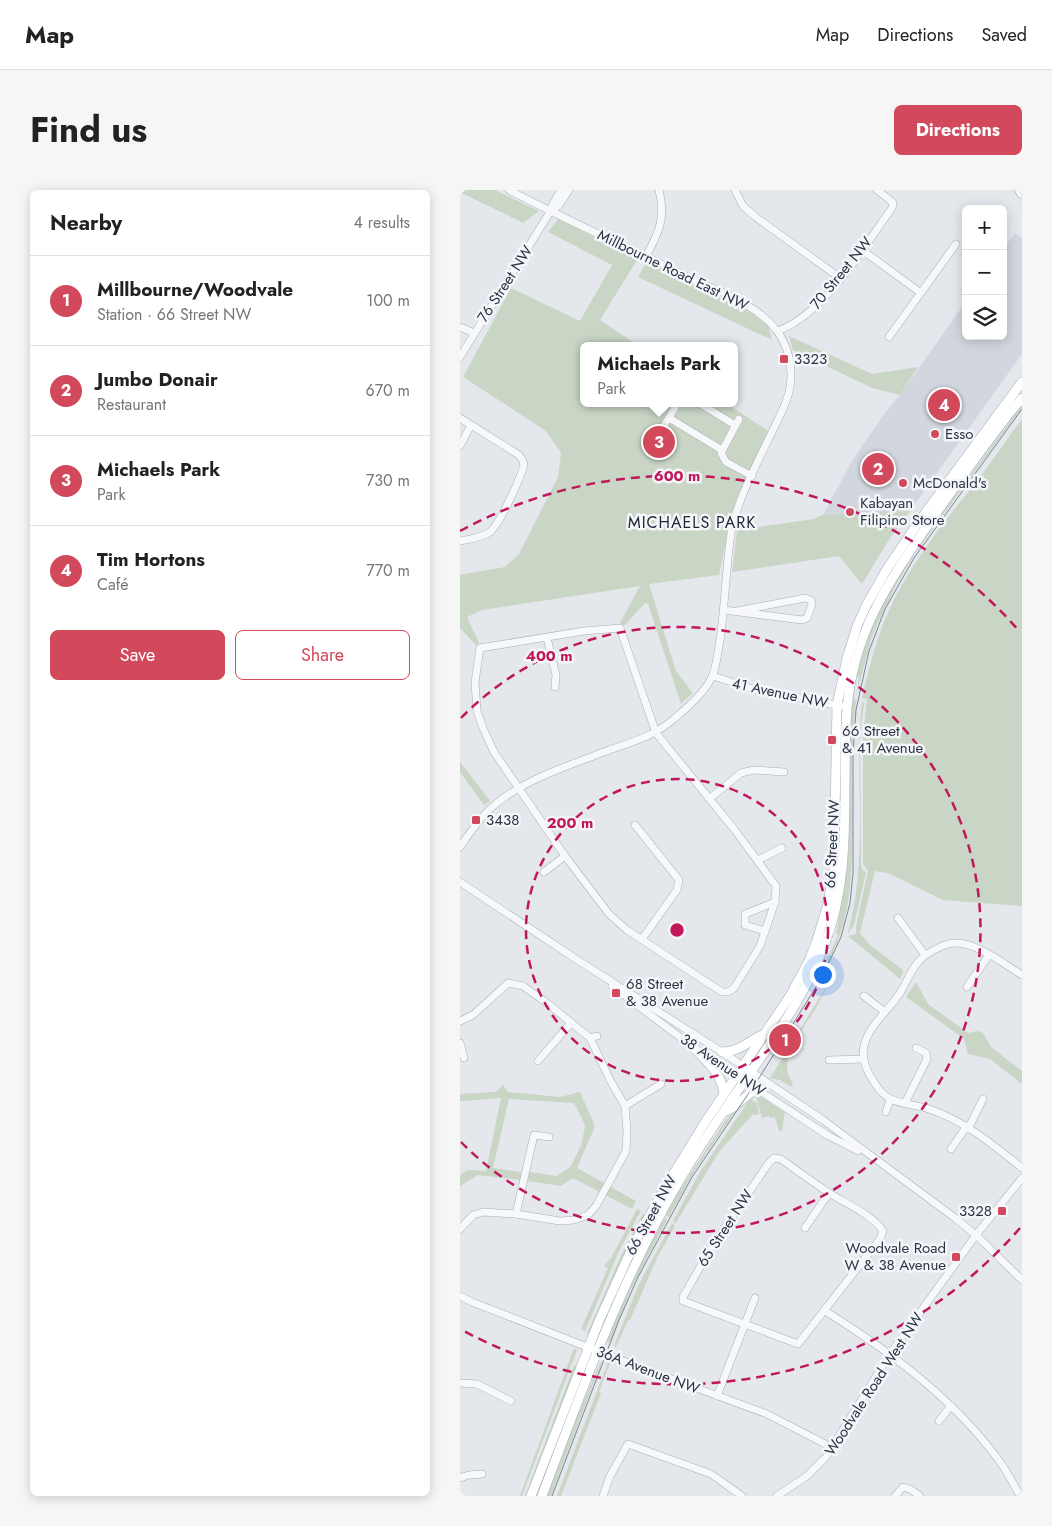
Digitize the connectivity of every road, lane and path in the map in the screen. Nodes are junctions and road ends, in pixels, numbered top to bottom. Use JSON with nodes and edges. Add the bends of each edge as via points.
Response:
{"nodes":[{"id":1,"x":508,"y":190,"type":"edge"},
{"id":2,"x":561,"y":190,"type":"edge"},
{"id":3,"x":569,"y":190,"type":"edge"},
{"id":4,"x":659,"y":190,"type":"edge"},
{"id":5,"x":735,"y":190,"type":"edge"},
{"id":6,"x":877,"y":190,"type":"edge"},
{"id":7,"x":550,"y":212,"type":"junction"},
{"id":8,"x":956,"y":244,"type":"dead end"},
{"id":9,"x":862,"y":250,"type":"junction"},
{"id":10,"x":646,"y":256,"type":"junction"},
{"id":11,"x":840,"y":278,"type":"junction"},
{"id":12,"x":921,"y":292,"type":"junction"},
{"id":13,"x":460,"y":327,"type":"edge"},
{"id":14,"x":778,"y":331,"type":"junction"},
{"id":15,"x":474,"y":333,"type":"junction"},
{"id":16,"x":889,"y":337,"type":"dead end"},
{"id":17,"x":460,"y":357,"type":"edge"},
{"id":18,"x":1022,"y":382,"type":"edge"},
{"id":19,"x":1022,"y":398,"type":"edge"},
{"id":20,"x":676,"y":407,"type":"edge"},
{"id":21,"x":708,"y":407,"type":"edge"},
{"id":22,"x":460,"y":418,"type":"edge"},
{"id":23,"x":669,"y":418,"type":"junction"},
{"id":24,"x":471,"y":425,"type":"junction"},
{"id":25,"x":663,"y":427,"type":"dead end"},
{"id":26,"x":460,"y":446,"type":"edge"},
{"id":27,"x":722,"y":450,"type":"junction"},
{"id":28,"x":752,"y":476,"type":"junction"},
{"id":29,"x":460,"y":541,"type":"edge"},
{"id":30,"x":724,"y":610,"type":"junction"},
{"id":31,"x":737,"y":611,"type":"junction"},
{"id":32,"x":547,"y":638,"type":"junction"},
{"id":33,"x":713,"y":676,"type":"junction"},
{"id":34,"x":555,"y":687,"type":"dead end"},
{"id":35,"x":837,"y":705,"type":"junction"},
{"id":36,"x":848,"y":708,"type":"junction"},
{"id":37,"x":656,"y":733,"type":"junction"},
{"id":38,"x":784,"y":772,"type":"dead end"},
{"id":39,"x":518,"y":788,"type":"junction"},
{"id":40,"x":709,"y":799,"type":"junction"},
{"id":41,"x":634,"y":825,"type":"dead end"},
{"id":42,"x":460,"y":847,"type":"edge"},
{"id":43,"x":782,"y":848,"type":"dead end"},
{"id":44,"x":565,"y":856,"type":"junction"},
{"id":45,"x":758,"y":860,"type":"junction"},
{"id":46,"x":544,"y":872,"type":"dead end"},
{"id":47,"x":460,"y":882,"type":"edge"},
{"id":48,"x":776,"y":898,"type":"junction"},
{"id":49,"x":898,"y":918,"type":"dead end"},
{"id":50,"x":765,"y":931,"type":"junction"},
{"id":51,"x":642,"y":939,"type":"junction"},
{"id":52,"x":989,"y":954,"type":"junction"},
{"id":53,"x":925,"y":955,"type":"junction"},
{"id":54,"x":576,"y":959,"type":"junction"},
{"id":55,"x":1022,"y":975,"type":"edge"},
{"id":56,"x":967,"y":987,"type":"dead end"},
{"id":57,"x":864,"y":996,"type":"dead end"},
{"id":58,"x":885,"y":1012,"type":"junction"},
{"id":59,"x":460,"y":1021,"type":"edge"},
{"id":60,"x":571,"y":1023,"type":"junction"},
{"id":61,"x":764,"y":1034,"type":"junction"},
{"id":62,"x":460,"y":1043,"type":"edge"},
{"id":63,"x":693,"y":1046,"type":"junction"},
{"id":64,"x":916,"y":1048,"type":"dead end"},
{"id":65,"x":722,"y":1052,"type":"junction"},
{"id":66,"x":464,"y":1058,"type":"dead end"},
{"id":67,"x":864,"y":1059,"type":"junction"},
{"id":68,"x":538,"y":1060,"type":"dead end"},
{"id":69,"x":829,"y":1060,"type":"dead end"},
{"id":70,"x":743,"y":1066,"type":"junction"},
{"id":71,"x":751,"y":1072,"type":"junction"},
{"id":72,"x":736,"y":1075,"type":"junction"},
{"id":73,"x":745,"y":1080,"type":"junction"},
{"id":74,"x":661,"y":1084,"type":"dead end"},
{"id":75,"x":756,"y":1088,"type":"junction"},
{"id":76,"x":724,"y":1093,"type":"junction"},
{"id":77,"x":983,"y":1099,"type":"dead end"},
{"id":78,"x":890,"y":1100,"type":"junction"},
{"id":79,"x":905,"y":1103,"type":"junction"},
{"id":80,"x":625,"y":1106,"type":"junction"},
{"id":81,"x":724,"y":1112,"type":"junction"},
{"id":82,"x":886,"y":1112,"type":"dead end"},
{"id":83,"x":968,"y":1126,"type":"junction"},
{"id":84,"x":549,"y":1137,"type":"dead end"},
{"id":85,"x":951,"y":1149,"type":"dead end"},
{"id":86,"x":877,"y":1161,"type":"junction"},
{"id":87,"x":1022,"y":1168,"type":"edge"},
{"id":88,"x":1022,"y":1178,"type":"edge"},
{"id":89,"x":829,"y":1193,"type":"junction"},
{"id":90,"x":516,"y":1214,"type":"junction"},
{"id":91,"x":805,"y":1228,"type":"dead end"},
{"id":92,"x":460,"y":1229,"type":"edge"},
{"id":93,"x":976,"y":1235,"type":"junction"},
{"id":94,"x":1022,"y":1280,"type":"edge"},
{"id":95,"x":460,"y":1296,"type":"edge"},
{"id":96,"x":755,"y":1298,"type":"dead end"},
{"id":97,"x":825,"y":1311,"type":"junction"},
{"id":98,"x":745,"y":1324,"type":"junction"},
{"id":99,"x":593,"y":1349,"type":"junction"},
{"id":100,"x":890,"y":1354,"type":"junction"},
{"id":101,"x":460,"y":1382,"type":"edge"},
{"id":102,"x":717,"y":1396,"type":"junction"},
{"id":103,"x":510,"y":1400,"type":"dead end"},
{"id":104,"x":951,"y":1406,"type":"junction"},
{"id":105,"x":939,"y":1421,"type":"dead end"},
{"id":106,"x":833,"y":1448,"type":"junction"},
{"id":107,"x":482,"y":1474,"type":"dead end"},
{"id":108,"x":460,"y":1478,"type":"edge"},
{"id":109,"x":531,"y":1496,"type":"edge"},
{"id":110,"x":542,"y":1496,"type":"edge"},
{"id":111,"x":603,"y":1496,"type":"edge"},
{"id":112,"x":742,"y":1496,"type":"edge"},
{"id":113,"x":777,"y":1496,"type":"edge"},
{"id":114,"x":895,"y":1496,"type":"edge"},
{"id":115,"x":920,"y":1496,"type":"edge"},
{"id":116,"x":1020,"y":1496,"type":"edge"}],
"edges":[{"from":1,"to":7,"type":"street","name":"Millbourne Road East NW"},
{"from":2,"to":7,"type":"street","name":"76 Street NW"},
{"from":3,"to":7,"type":"street","name":"76 Street NW"},
{"from":4,"to":10,"type":"street","via":[[662,217],[658,234]]},
{"from":5,"to":11,"type":"street","via":[[743,206],[757,218]]},
{"from":6,"to":9,"type":"street","name":"70 Street NW","via":[[893,204]]},
{"from":7,"to":10,"type":"street","name":"Millbourne Road East NW"},
{"from":7,"to":15,"type":"street","name":"76 Street NW"},
{"from":8,"to":12,"type":"street"},
{"from":9,"to":11,"type":"street","name":"70 Street NW"},
{"from":9,"to":12,"type":"street"},
{"from":10,"to":14,"type":"street","name":"Millbourne Road East NW","via":[[752,308]]},
{"from":11,"to":14,"type":"street","name":"70 Street NW","via":[[816,307]]},
{"from":12,"to":16,"type":"street"},
{"from":13,"to":15,"type":"street"},
{"from":14,"to":28,"type":"street","name":"Millbourne Road East NW","via":[[790,356],[790,387],[784,409]]},
{"from":15,"to":17,"type":"street","name":"76 Street NW"},
{"from":18,"to":35,"type":"main road","name":"66 Street NW","via":[[920,520],[876,586],[857,626]]},
{"from":19,"to":36,"type":"main road","name":"66 Street NW","via":[[950,494],[883,592],[858,653]]},
{"from":20,"to":23,"type":"street"},
{"from":21,"to":27,"type":"street","via":[[737,422]]},
{"from":22,"to":24,"type":"street"},
{"from":23,"to":25,"type":"street"},
{"from":23,"to":27,"type":"street"},
{"from":24,"to":26,"type":"street"},
{"from":24,"to":29,"type":"street","via":[[524,462],[497,524],[480,537]]},
{"from":27,"to":28,"type":"street","via":[[726,462]]},
{"from":28,"to":30,"type":"street","name":"Millbourne Road East NW","via":[[733,525]]},
{"from":30,"to":31,"type":"street"},
{"from":30,"to":33,"type":"street","name":"Millbourne Road East NW"},
{"from":31,"to":31,"type":"street","via":[[802,620],[807,618],[812,604],[811,600],[804,598]]},
{"from":32,"to":34,"type":"street","via":[[556,675]]},
{"from":32,"to":37,"type":"street","via":[[620,628]]},
{"from":32,"to":39,"type":"street","via":[[480,648],[475,682],[477,712],[494,752]]},
{"from":33,"to":35,"type":"street","name":"41 Avenue NW","via":[[752,689]]},
{"from":33,"to":37,"type":"street","name":"Millbourne Road East NW","via":[[692,703]]},
{"from":35,"to":36,"type":"street","name":"41 Avenue NW"},
{"from":35,"to":61,"type":"main road","name":"66 Street NW","via":[[834,868],[828,904],[805,970]]},
{"from":36,"to":71,"type":"main road","name":"66 Street NW","via":[[845,844],[832,925],[799,1000]]},
{"from":37,"to":39,"type":"street","name":"Millbourne Road East NW"},
{"from":37,"to":40,"type":"street"},
{"from":38,"to":40,"type":"street","via":[[754,770],[741,773]]},
{"from":39,"to":42,"type":"street","name":"Millbourne Road East NW","via":[[491,808]]},
{"from":39,"to":44,"type":"street"},
{"from":40,"to":45,"type":"street"},
{"from":41,"to":51,"type":"street","via":[[678,880],[677,890]]},
{"from":43,"to":45,"type":"street"},
{"from":44,"to":46,"type":"street"},
{"from":44,"to":51,"type":"street","via":[[609,914]]},
{"from":45,"to":48,"type":"street","via":[[775,883]]},
{"from":47,"to":54,"type":"street","name":"38 Avenue NW"},
{"from":48,"to":50,"type":"street"},
{"from":48,"to":50,"type":"street","via":[[744,914],[745,925]]},
{"from":49,"to":53,"type":"street"},
{"from":50,"to":51,"type":"street","via":[[756,953],[734,988],[728,992],[722,992]]},
{"from":52,"to":53,"type":"street","via":[[973,946],[952,943]]},
{"from":52,"to":55,"type":"street"},
{"from":52,"to":56,"type":"street"},
{"from":53,"to":58,"type":"street"},
{"from":54,"to":63,"type":"street","name":"38 Avenue NW"},
{"from":54,"to":65,"type":"street","name":"38 Avenue NW"},
{"from":57,"to":58,"type":"street"},
{"from":58,"to":67,"type":"street","via":[[871,1030],[864,1046]]},
{"from":59,"to":60,"type":"street","via":[[473,1015],[500,989],[512,983],[523,986]]},
{"from":60,"to":68,"type":"street"},
{"from":60,"to":80,"type":"street","via":[[593,1037],[610,1080]]},
{"from":61,"to":65,"type":"main road","via":[[735,1051]]},
{"from":61,"to":70,"type":"main road","name":"66 Street NW"},
{"from":62,"to":66,"type":"street"},
{"from":63,"to":72,"type":"street","name":"38 Avenue NW"},
{"from":63,"to":76,"type":"main road","via":[[718,1074]]},
{"from":64,"to":79,"type":"street","via":[[926,1054],[927,1059]]},
{"from":65,"to":70,"type":"street","name":"38 Avenue NW"},
{"from":67,"to":69,"type":"street"},
{"from":67,"to":78,"type":"street","via":[[871,1078]]},
{"from":70,"to":71,"type":"street","name":"38 Avenue NW"},
{"from":70,"to":72,"type":"main road","name":"66 Street NW"},
{"from":71,"to":73,"type":"main road","name":"66 Street NW"},
{"from":71,"to":86,"type":"street","name":"38 Avenue NW"},
{"from":72,"to":73,"type":"street","name":"38 Avenue NW"},
{"from":72,"to":76,"type":"main road","name":"66 Street NW"},
{"from":73,"to":75,"type":"street","name":"38 Avenue NW"},
{"from":73,"to":81,"type":"main road","name":"66 Street NW"},
{"from":74,"to":80,"type":"street"},
{"from":75,"to":81,"type":"main road"},
{"from":75,"to":86,"type":"street","name":"38 Avenue NW","via":[[827,1135]]},
{"from":76,"to":99,"type":"main road","name":"66 Street NW","via":[[680,1162],[633,1246],[602,1313]]},
{"from":77,"to":83,"type":"street"},
{"from":78,"to":79,"type":"street"},
{"from":78,"to":82,"type":"street"},
{"from":79,"to":83,"type":"street","via":[[929,1109]]},
{"from":80,"to":90,"type":"street","via":[[626,1151],[588,1215],[560,1222]]},
{"from":81,"to":99,"type":"main road","name":"66 Street NW","via":[[683,1174]]},
{"from":83,"to":85,"type":"street"},
{"from":83,"to":87,"type":"street"},
{"from":84,"to":90,"type":"street","via":[[534,1135]]},
{"from":86,"to":93,"type":"street","name":"38 Avenue NW"},
{"from":88,"to":93,"type":"street","name":"Woodvale Road West NW"},
{"from":89,"to":91,"type":"street"},
{"from":89,"to":97,"type":"street","via":[[879,1225],[883,1231]]},
{"from":89,"to":98,"type":"street","name":"65 Street NW","via":[[774,1158],[711,1248],[683,1301]]},
{"from":90,"to":92,"type":"street","via":[[483,1212],[474,1215]]},
{"from":93,"to":94,"type":"street","name":"38 Avenue NW"},
{"from":93,"to":100,"type":"street","name":"Woodvale Road West NW"},
{"from":95,"to":99,"type":"street","name":"36A Avenue NW"},
{"from":96,"to":98,"type":"street"},
{"from":97,"to":98,"type":"street","via":[[798,1344]]},
{"from":97,"to":100,"type":"street"},
{"from":98,"to":102,"type":"street"},
{"from":99,"to":102,"type":"street","name":"36A Avenue NW"},
{"from":99,"to":109,"type":"main road","name":"66 Street NW"},
{"from":99,"to":110,"type":"main road","name":"66 Street NW"},
{"from":100,"to":104,"type":"street"},
{"from":100,"to":106,"type":"street","name":"Woodvale Road West NW"},
{"from":101,"to":103,"type":"street","via":[[477,1384]]},
{"from":102,"to":106,"type":"street","name":"36A Avenue NW","via":[[767,1414]]},
{"from":104,"to":105,"type":"street"},
{"from":104,"to":116,"type":"street","via":[[1003,1466]]},
{"from":106,"to":113,"type":"street","name":"Woodvale Road West NW","via":[[817,1468]]},
{"from":107,"to":108,"type":"street"},
{"from":111,"to":112,"type":"street","via":[[628,1444],[711,1474]]},
{"from":114,"to":115,"type":"street","via":[[903,1487]]}]}
